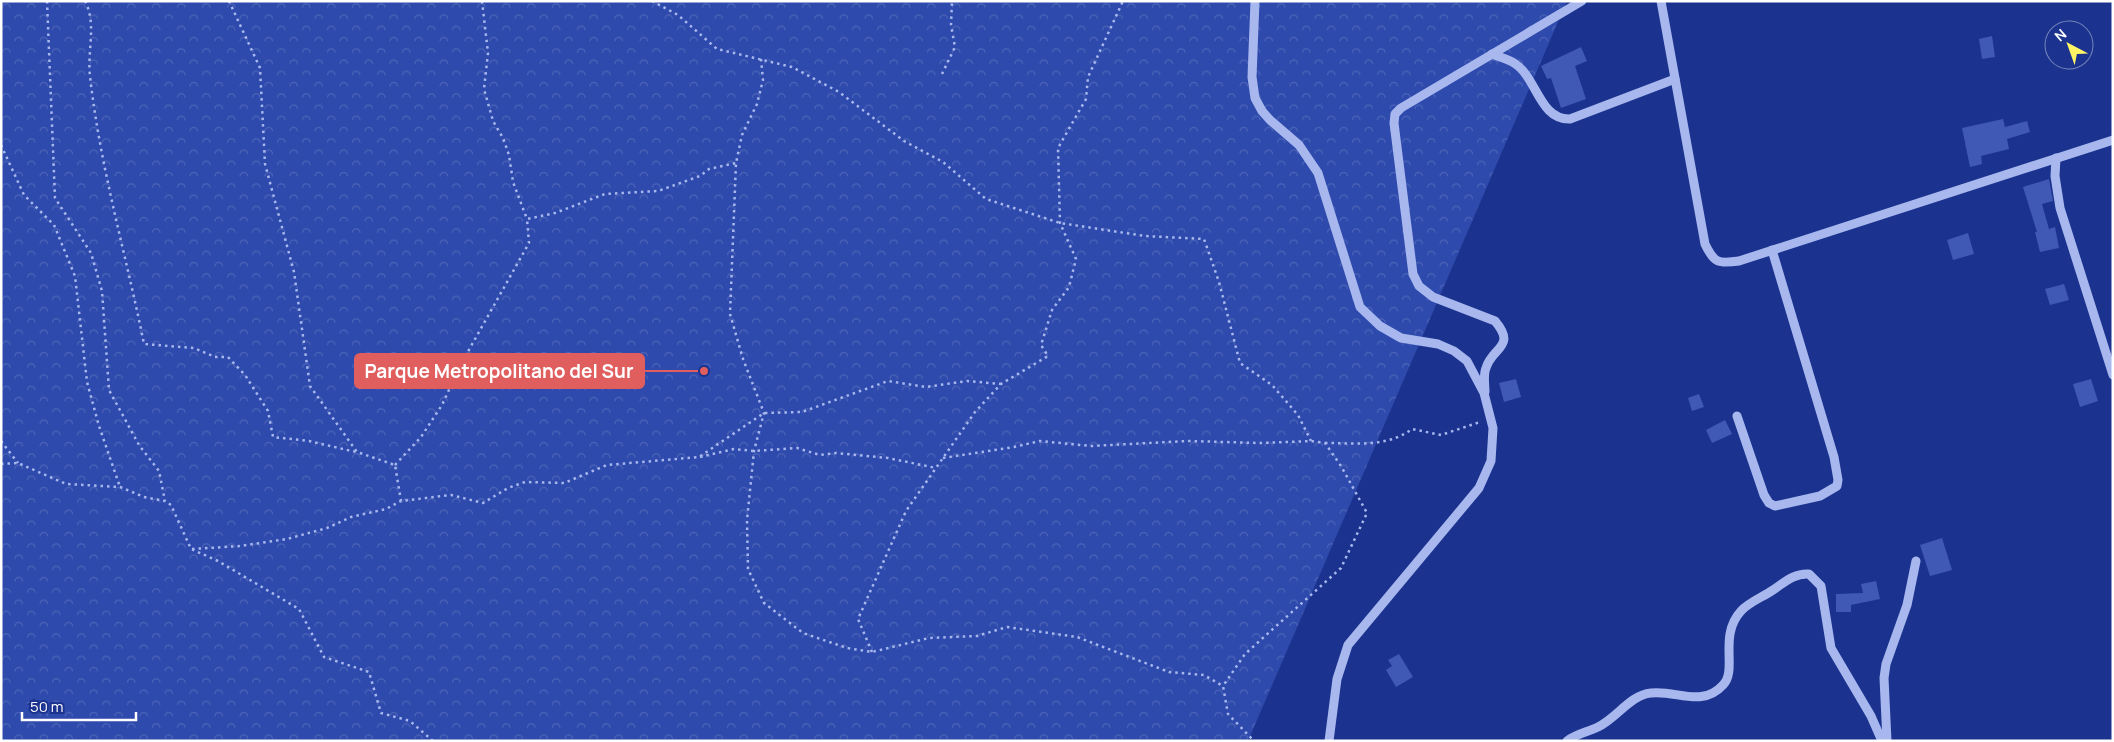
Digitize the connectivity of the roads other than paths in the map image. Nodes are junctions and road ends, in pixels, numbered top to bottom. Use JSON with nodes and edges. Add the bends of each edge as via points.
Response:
{"nodes":[{"id":1,"x":1255,"y":1,"type":"edge"},
{"id":2,"x":1582,"y":1,"type":"edge"},
{"id":3,"x":1661,"y":1,"type":"edge"},
{"id":4,"x":1492,"y":54,"type":"junction"},
{"id":5,"x":1675,"y":80,"type":"junction"},
{"id":6,"x":2113,"y":140,"type":"edge"},
{"id":7,"x":2056,"y":158,"type":"junction"},
{"id":8,"x":1772,"y":250,"type":"junction"},
{"id":9,"x":2113,"y":375,"type":"edge"},
{"id":10,"x":1484,"y":393,"type":"junction"},
{"id":11,"x":1737,"y":416,"type":"dead end"},
{"id":12,"x":1916,"y":560,"type":"dead end"},
{"id":13,"x":1329,"y":741,"type":"edge"},
{"id":14,"x":1567,"y":741,"type":"edge"},
{"id":15,"x":1882,"y":741,"type":"edge"},
{"id":16,"x":1887,"y":741,"type":"edge"}],
"edges":[{"from":1,"to":10,"type":"street","via":[[1252,77],[1255,98],[1270,120],[1300,145],[1318,173],[1360,307],[1380,326],[1401,338],[1438,344],[1454,351],[1467,361]]},
{"from":2,"to":4,"type":"street"},
{"from":3,"to":5,"type":"street"},
{"from":4,"to":5,"type":"street","via":[[1515,64],[1552,114],[1562,120]]},
{"from":4,"to":10,"type":"street","via":[[1401,108],[1395,114],[1394,123],[1413,274],[1420,286],[1433,297],[1495,322],[1505,339],[1486,368]]},
{"from":5,"to":8,"type":"street","via":[[1704,244],[1711,257],[1723,263]]},
{"from":6,"to":7,"type":"street"},
{"from":7,"to":8,"type":"street"},
{"from":7,"to":9,"type":"street","via":[[2060,208]]},
{"from":8,"to":11,"type":"street","via":[[1834,457],[1837,486],[1820,496],[1775,506],[1769,503]]},
{"from":10,"to":13,"type":"street","via":[[1493,428],[1491,461],[1479,488],[1348,646],[1337,679]]},
{"from":12,"to":16,"type":"street","via":[[1907,605],[1886,664]]},
{"from":14,"to":15,"type":"street","via":[[1598,727],[1649,693],[1696,698],[1715,692],[1725,684],[1729,674],[1731,625],[1742,610],[1800,574],[1810,574],[1821,586],[1831,648]]}]}
